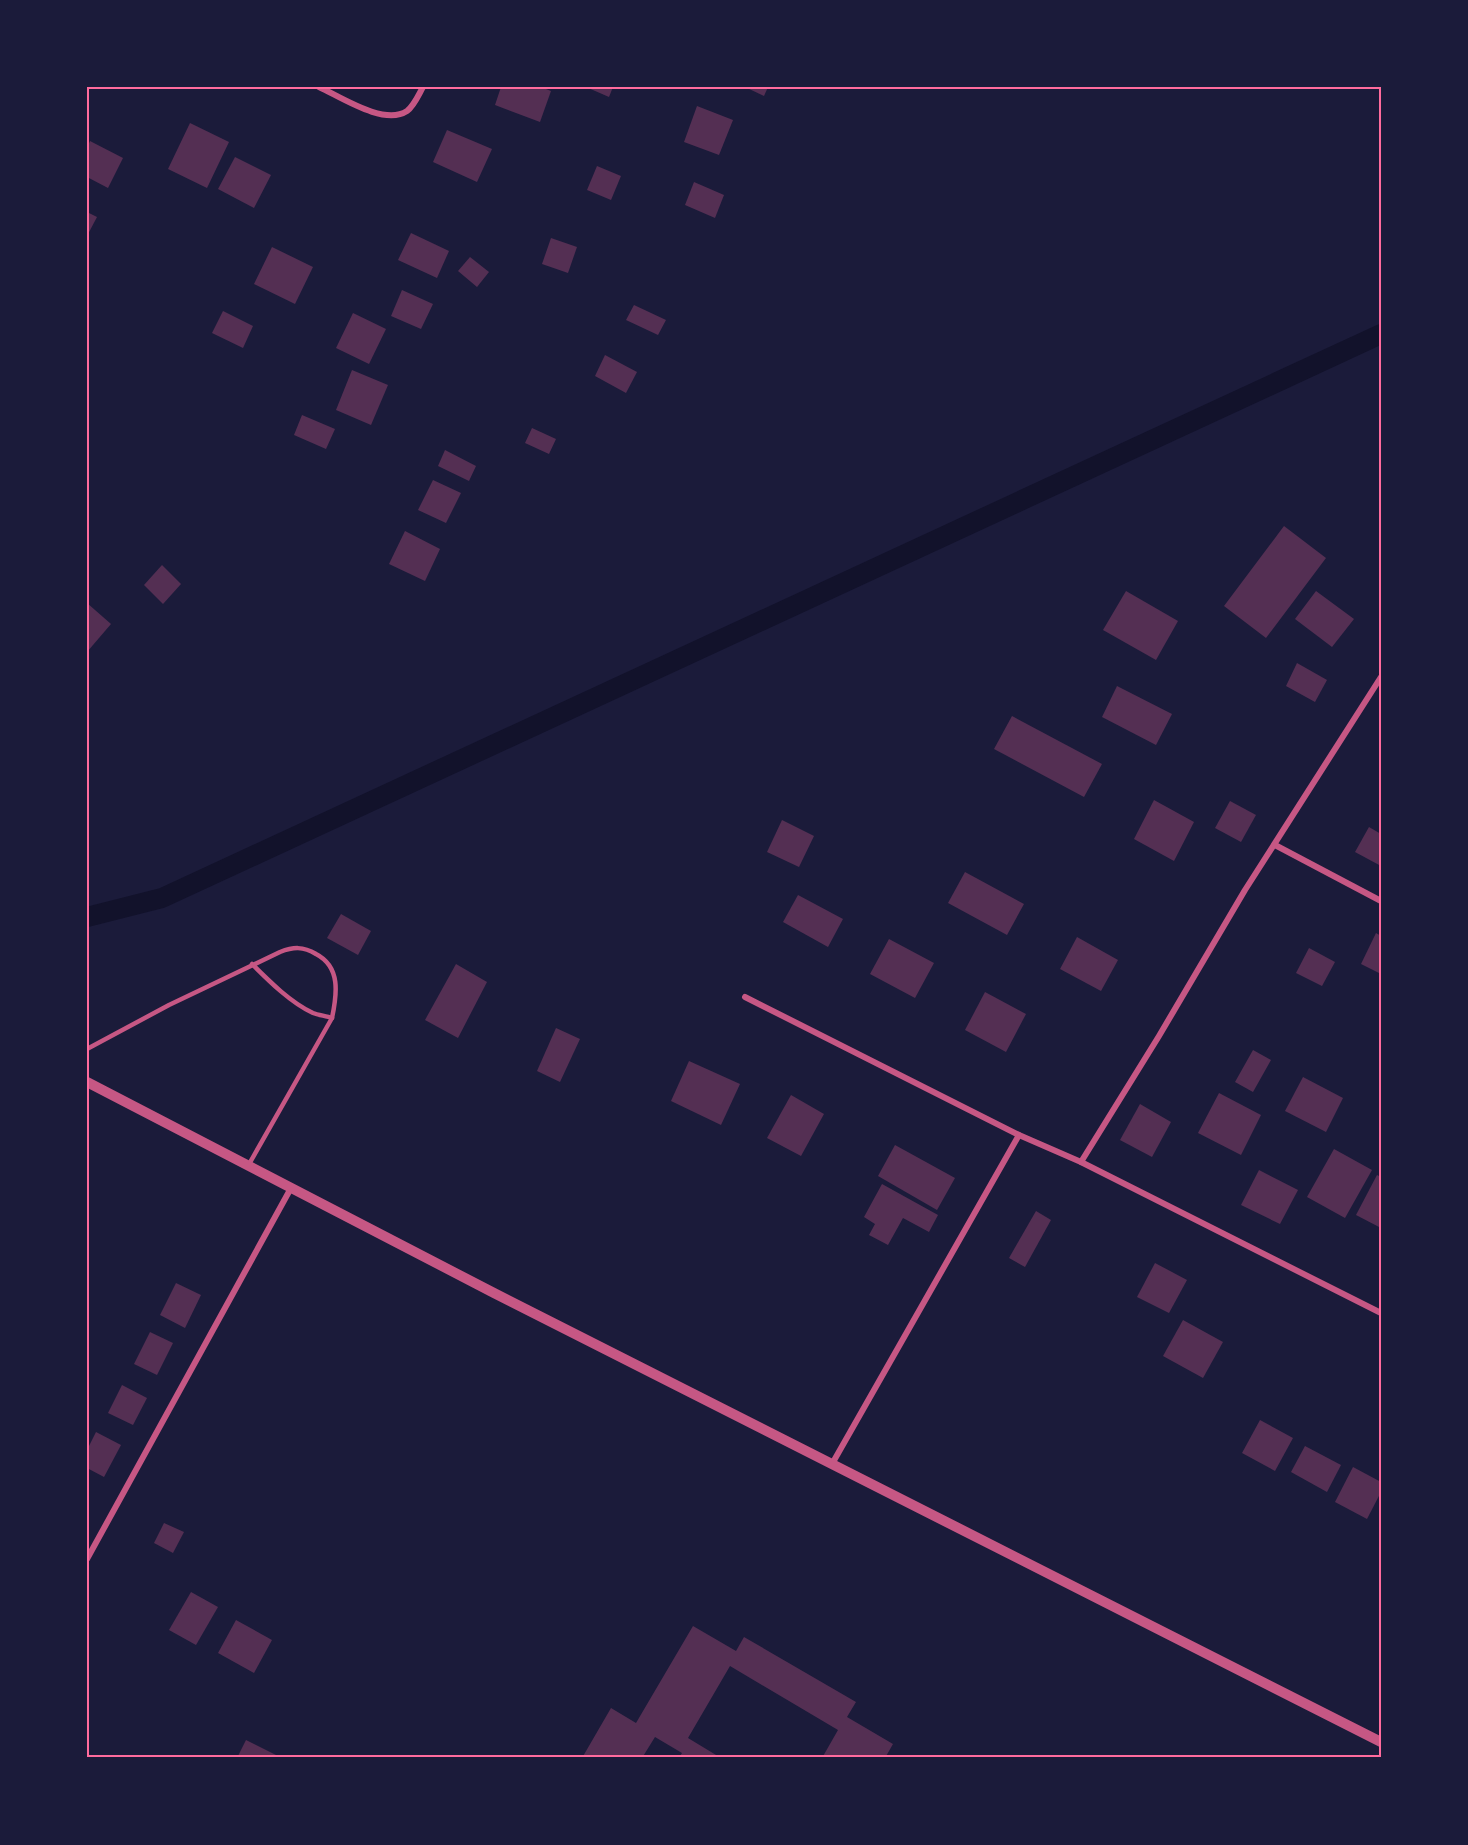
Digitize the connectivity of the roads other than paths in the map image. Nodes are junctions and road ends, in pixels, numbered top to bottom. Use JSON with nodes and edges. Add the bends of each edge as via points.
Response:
{"nodes":[{"id":1,"x":319,"y":87,"type":"edge"},
{"id":2,"x":423,"y":87,"type":"edge"},
{"id":3,"x":1381,"y":677,"type":"edge"},
{"id":4,"x":1275,"y":845,"type":"junction"},
{"id":5,"x":1381,"y":901,"type":"edge"},
{"id":6,"x":252,"y":964,"type":"junction"},
{"id":7,"x":745,"y":997,"type":"dead end"},
{"id":8,"x":332,"y":1018,"type":"junction"},
{"id":9,"x":87,"y":1049,"type":"edge"},
{"id":10,"x":87,"y":1082,"type":"edge"},
{"id":11,"x":1018,"y":1135,"type":"junction"},
{"id":12,"x":1081,"y":1162,"type":"junction"},
{"id":13,"x":248,"y":1166,"type":"junction"},
{"id":14,"x":291,"y":1188,"type":"junction"},
{"id":15,"x":1381,"y":1313,"type":"edge"},
{"id":16,"x":832,"y":1464,"type":"junction"},
{"id":17,"x":87,"y":1559,"type":"edge"},
{"id":18,"x":1381,"y":1742,"type":"edge"}],
"edges":[{"from":1,"to":2,"type":"street","via":[[372,112],[397,115],[410,110]]},
{"from":3,"to":4,"type":"street"},
{"from":4,"to":5,"type":"street"},
{"from":4,"to":12,"type":"street"},
{"from":6,"to":8,"type":"lane","via":[[297,1002]]},
{"from":6,"to":8,"type":"lane","via":[[292,947],[308,949],[326,959],[335,976]]},
{"from":6,"to":9,"type":"lane"},
{"from":7,"to":11,"type":"street"},
{"from":8,"to":13,"type":"lane"},
{"from":10,"to":13,"type":"street"},
{"from":11,"to":12,"type":"street"},
{"from":11,"to":16,"type":"street"},
{"from":12,"to":15,"type":"street"},
{"from":13,"to":14,"type":"street"},
{"from":14,"to":16,"type":"street"},
{"from":14,"to":17,"type":"street"},
{"from":16,"to":18,"type":"street"}]}
